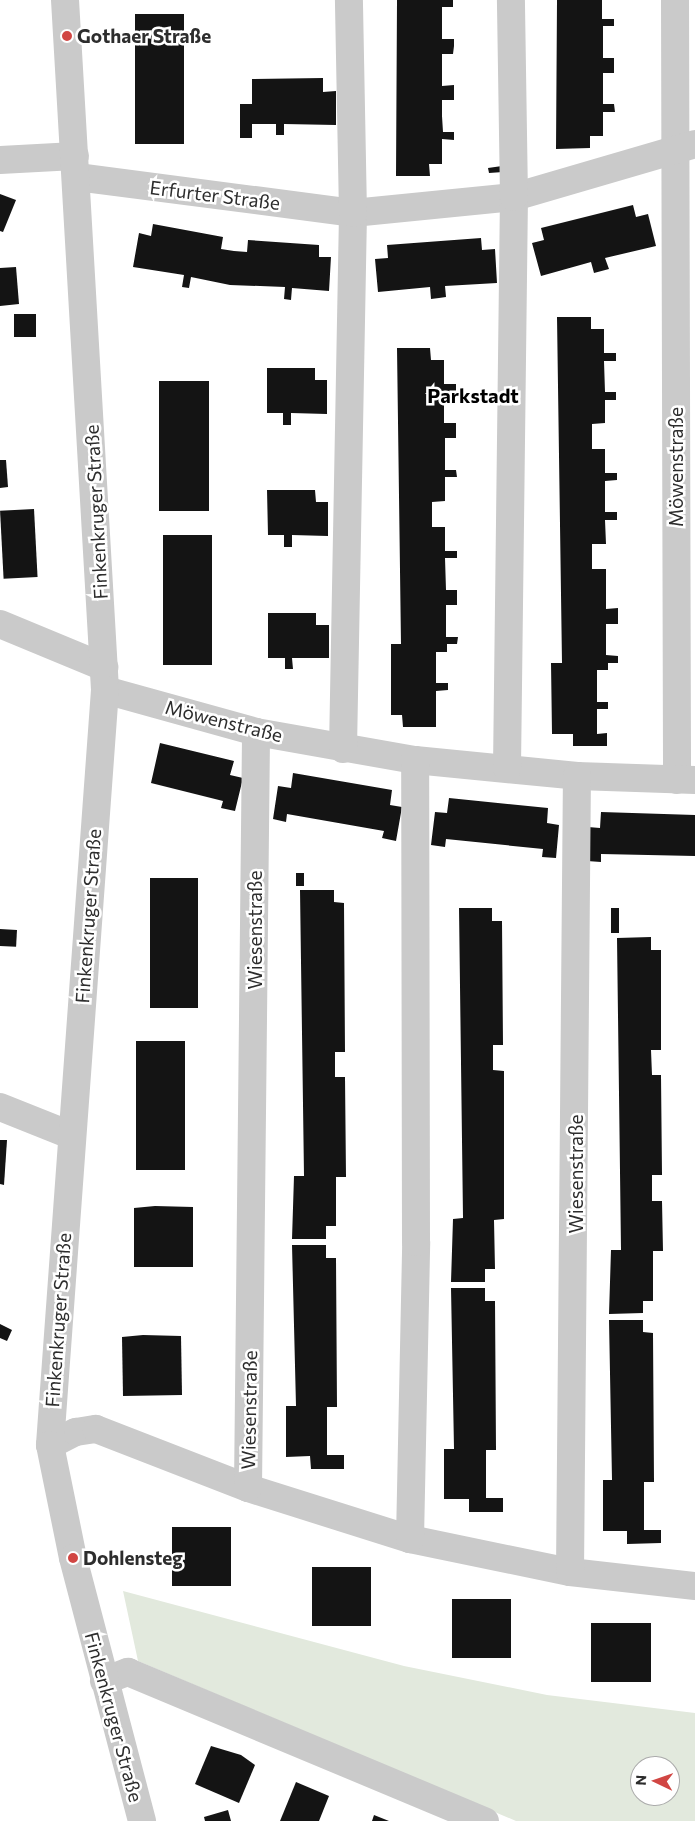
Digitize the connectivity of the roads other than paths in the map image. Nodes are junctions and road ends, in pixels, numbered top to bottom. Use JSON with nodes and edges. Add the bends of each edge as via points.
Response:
{"nodes":[{"id":1,"x":65,"y":0,"type":"edge"},
{"id":2,"x":349,"y":0,"type":"edge"},
{"id":3,"x":512,"y":0,"type":"edge"},
{"id":4,"x":675,"y":0,"type":"edge"},
{"id":5,"x":684,"y":148,"type":"edge"},
{"id":6,"x":0,"y":160,"type":"edge"},
{"id":7,"x":76,"y":167,"type":"junction"},
{"id":8,"x":514,"y":196,"type":"junction"},
{"id":9,"x":353,"y":213,"type":"junction"},
{"id":10,"x":0,"y":624,"type":"edge"},
{"id":11,"x":105,"y":679,"type":"junction"},
{"id":12,"x":256,"y":732,"type":"junction"},
{"id":13,"x":343,"y":749,"type":"junction"},
{"id":14,"x":415,"y":760,"type":"junction"},
{"id":15,"x":507,"y":768,"type":"junction"},
{"id":16,"x":577,"y":776,"type":"junction"},
{"id":17,"x":686,"y":780,"type":"edge"},
{"id":18,"x":0,"y":1106,"type":"edge"},
{"id":19,"x":70,"y":1134,"type":"junction"},
{"id":20,"x":50,"y":1445,"type":"junction"},
{"id":21,"x":248,"y":1488,"type":"junction"},
{"id":22,"x":410,"y":1539,"type":"junction"},
{"id":23,"x":570,"y":1572,"type":"junction"},
{"id":24,"x":695,"y":1586,"type":"edge"},
{"id":25,"x":104,"y":1681,"type":"junction"},
{"id":26,"x":142,"y":1821,"type":"edge"},
{"id":27,"x":485,"y":1821,"type":"edge"}],
"edges":[{"from":1,"to":7,"type":"street","name":"Finkenkruger Straße"},
{"from":2,"to":9,"type":"street"},
{"from":3,"to":8,"type":"street"},
{"from":4,"to":5,"type":"street"},
{"from":5,"to":8,"type":"street","name":"Erfurter Straße"},
{"from":5,"to":17,"type":"street","name":"Möwenstraße"},
{"from":6,"to":7,"type":"street","name":"Erfurter Straße"},
{"from":7,"to":9,"type":"street","name":"Erfurter Straße"},
{"from":7,"to":11,"type":"street","name":"Finkenkruger Straße"},
{"from":8,"to":9,"type":"street","name":"Erfurter Straße"},
{"from":8,"to":15,"type":"street"},
{"from":9,"to":13,"type":"street"},
{"from":10,"to":11,"type":"street","name":"Möwenstraße"},
{"from":11,"to":12,"type":"street","name":"Möwenstraße"},
{"from":11,"to":19,"type":"street","name":"Finkenkruger Straße"},
{"from":12,"to":13,"type":"street","name":"Möwenstraße"},
{"from":12,"to":21,"type":"street","name":"Wiesenstraße"},
{"from":13,"to":14,"type":"street","name":"Möwenstraße"},
{"from":14,"to":15,"type":"street","name":"Möwenstraße"},
{"from":14,"to":22,"type":"street","via":[[416,1242]]},
{"from":15,"to":16,"type":"street","name":"Möwenstraße"},
{"from":16,"to":17,"type":"street","name":"Möwenstraße"},
{"from":16,"to":23,"type":"street","name":"Wiesenstraße"},
{"from":18,"to":19,"type":"street"},
{"from":19,"to":20,"type":"street","name":"Finkenkruger Straße"},
{"from":20,"to":21,"type":"street","name":"Wiesenstraße","via":[[76,1432],[96,1429]]},
{"from":20,"to":25,"type":"street","name":"Finkenkruger Straße","via":[[57,1492]]},
{"from":21,"to":22,"type":"street","name":"Wiesenstraße"},
{"from":22,"to":23,"type":"street","name":"Wiesenstraße"},
{"from":23,"to":24,"type":"street","name":"Wiesenstraße"},
{"from":25,"to":26,"type":"street","name":"Finkenkruger Straße"},
{"from":25,"to":27,"type":"street","via":[[128,1672]]}]}
